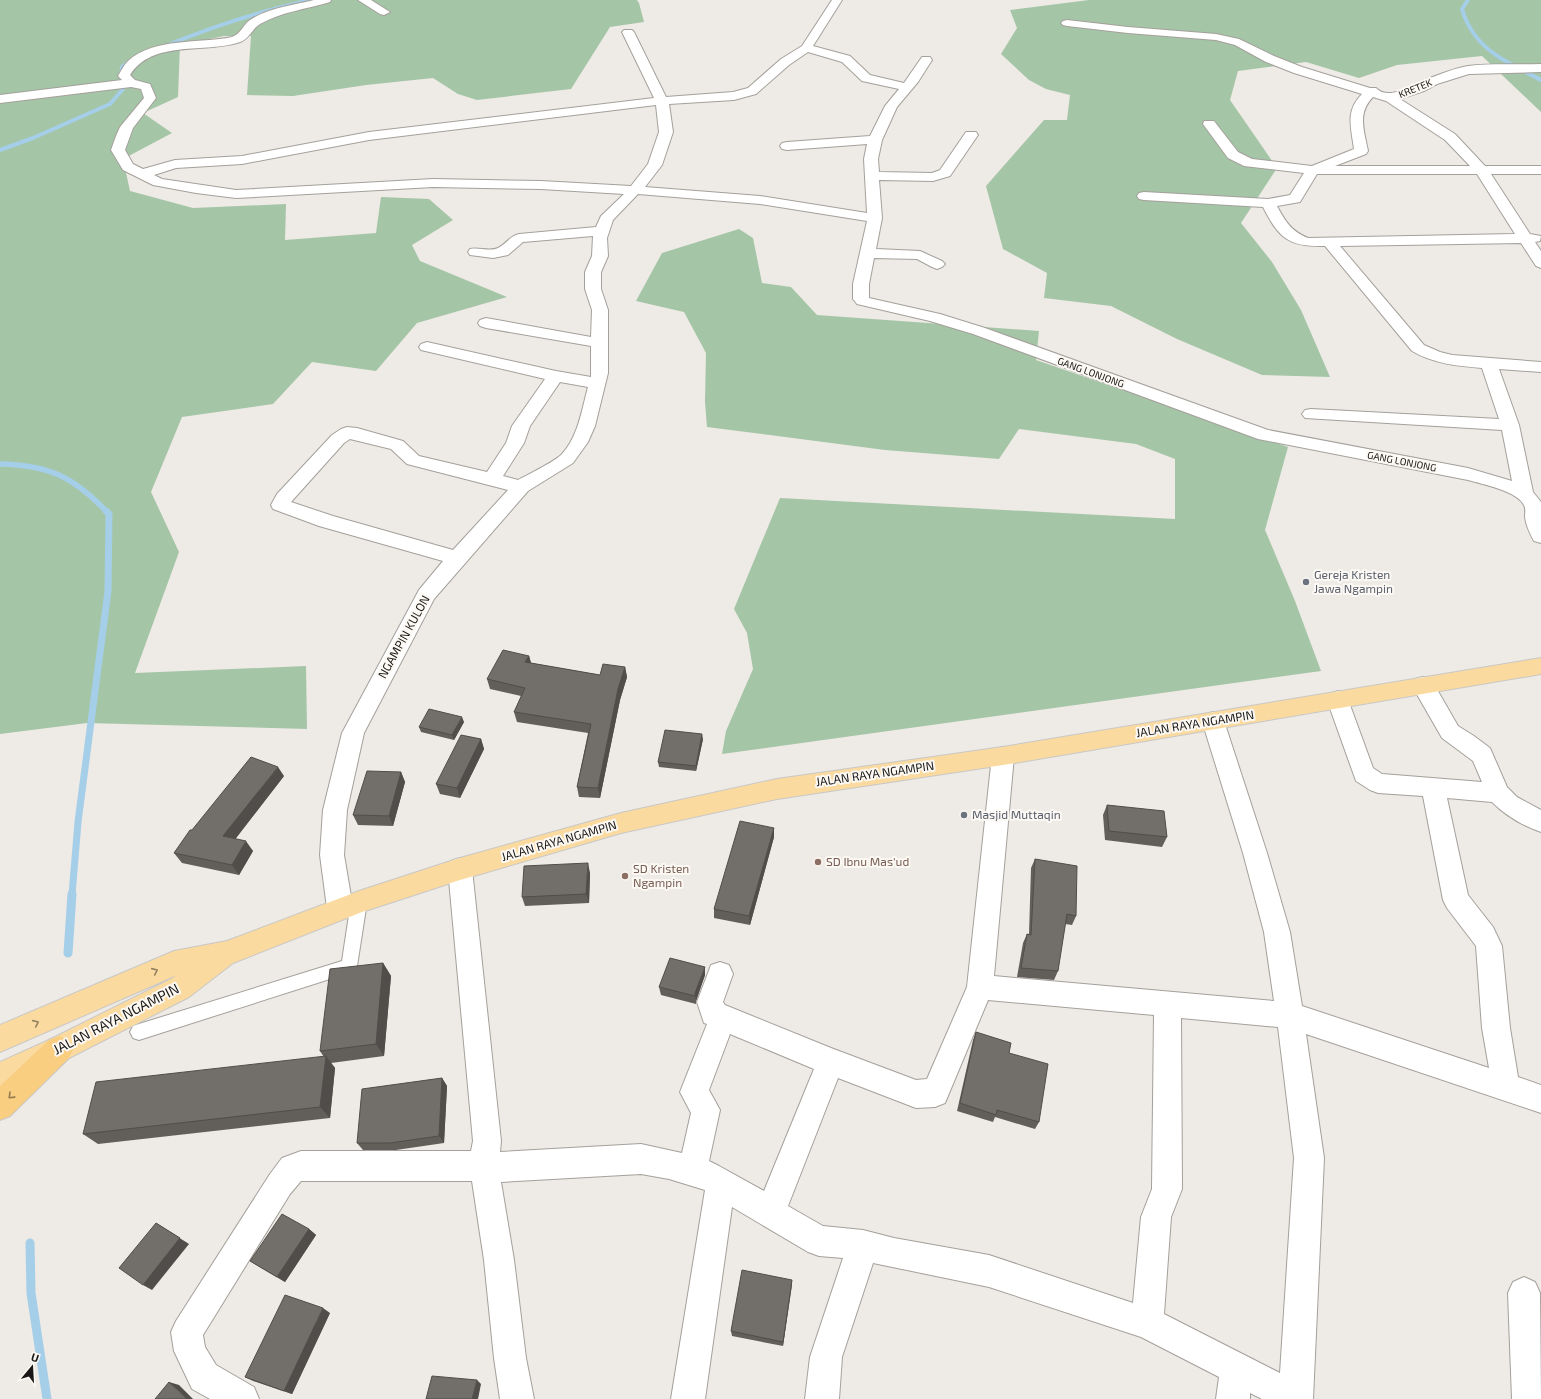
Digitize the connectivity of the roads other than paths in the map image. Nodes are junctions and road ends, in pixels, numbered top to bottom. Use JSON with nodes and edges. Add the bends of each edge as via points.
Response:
{"nodes":[{"id":1,"x":326,"y":0,"type":"edge"},
{"id":2,"x":363,"y":0,"type":"edge"},
{"id":3,"x":837,"y":0,"type":"edge"},
{"id":4,"x":384,"y":12,"type":"dead end"},
{"id":5,"x":1067,"y":23,"type":"dead end"},
{"id":6,"x":628,"y":32,"type":"dead end"},
{"id":7,"x":806,"y":48,"type":"junction"},
{"id":8,"x":926,"y":60,"type":"dead end"},
{"id":9,"x":1537,"y":68,"type":"edge"},
{"id":10,"x":131,"y":83,"type":"junction"},
{"id":11,"x":908,"y":87,"type":"junction"},
{"id":12,"x":1372,"y":91,"type":"junction"},
{"id":13,"x":1390,"y":98,"type":"junction"},
{"id":14,"x":0,"y":99,"type":"edge"},
{"id":15,"x":662,"y":101,"type":"junction"},
{"id":16,"x":1209,"y":124,"type":"dead end"},
{"id":17,"x":971,"y":136,"type":"dead end"},
{"id":18,"x":875,"y":140,"type":"junction"},
{"id":19,"x":787,"y":146,"type":"dead end"},
{"id":20,"x":1313,"y":170,"type":"junction"},
{"id":21,"x":1541,"y":170,"type":"edge"},
{"id":22,"x":1482,"y":171,"type":"junction"},
{"id":23,"x":142,"y":174,"type":"junction"},
{"id":24,"x":873,"y":176,"type":"junction"},
{"id":25,"x":634,"y":190,"type":"junction"},
{"id":26,"x":1144,"y":196,"type":"dead end"},
{"id":27,"x":1268,"y":203,"type":"junction"},
{"id":28,"x":875,"y":218,"type":"junction"},
{"id":29,"x":602,"y":231,"type":"junction"},
{"id":30,"x":1524,"y":238,"type":"junction"},
{"id":31,"x":1541,"y":238,"type":"edge"},
{"id":32,"x":1330,"y":243,"type":"junction"},
{"id":33,"x":475,"y":252,"type":"dead end"},
{"id":34,"x":867,"y":253,"type":"junction"},
{"id":35,"x":1541,"y":263,"type":"edge"},
{"id":36,"x":937,"y":264,"type":"dead end"},
{"id":37,"x":486,"y":323,"type":"dead end"},
{"id":38,"x":427,"y":347,"type":"dead end"},
{"id":39,"x":599,"y":348,"type":"junction"},
{"id":40,"x":1489,"y":363,"type":"junction"},
{"id":41,"x":1541,"y":367,"type":"edge"},
{"id":42,"x":556,"y":376,"type":"junction"},
{"id":43,"x":597,"y":383,"type":"junction"},
{"id":44,"x":1311,"y":414,"type":"dead end"},
{"id":45,"x":1510,"y":425,"type":"junction"},
{"id":46,"x":492,"y":480,"type":"junction"},
{"id":47,"x":521,"y":487,"type":"junction"},
{"id":48,"x":1524,"y":492,"type":"junction"},
{"id":49,"x":1541,"y":536,"type":"edge"},
{"id":50,"x":457,"y":558,"type":"junction"},
{"id":51,"x":1541,"y":666,"type":"edge"},
{"id":52,"x":1423,"y":685,"type":"junction"},
{"id":53,"x":1338,"y":700,"type":"junction"},
{"id":54,"x":1213,"y":721,"type":"junction"},
{"id":55,"x":1002,"y":756,"type":"junction"},
{"id":56,"x":1434,"y":787,"type":"junction"},
{"id":57,"x":1498,"y":793,"type":"junction"},
{"id":58,"x":1541,"y":822,"type":"edge"},
{"id":59,"x":460,"y":868,"type":"junction"},
{"id":60,"x":350,"y":905,"type":"junction"},
{"id":61,"x":227,"y":953,"type":"junction"},
{"id":62,"x":720,"y":974,"type":"dead end"},
{"id":63,"x":980,"y":987,"type":"junction"},
{"id":64,"x":1168,"y":1004,"type":"junction"},
{"id":65,"x":1289,"y":1015,"type":"junction"},
{"id":66,"x":724,"y":1018,"type":"junction"},
{"id":67,"x":139,"y":1032,"type":"dead end"},
{"id":68,"x":0,"y":1039,"type":"edge"},
{"id":69,"x":59,"y":1049,"type":"junction"},
{"id":70,"x":831,"y":1062,"type":"junction"},
{"id":71,"x":0,"y":1076,"type":"edge"},
{"id":72,"x":1506,"y":1087,"type":"junction"},
{"id":73,"x":1541,"y":1099,"type":"edge"},
{"id":74,"x":0,"y":1106,"type":"edge"},
{"id":75,"x":484,"y":1166,"type":"junction"},
{"id":76,"x":692,"y":1171,"type":"junction"},
{"id":77,"x":721,"y":1183,"type":"junction"},
{"id":78,"x":770,"y":1212,"type":"junction"},
{"id":79,"x":863,"y":1245,"type":"junction"},
{"id":80,"x":1524,"y":1293,"type":"dead end"},
{"id":81,"x":1147,"y":1322,"type":"junction"},
{"id":82,"x":1234,"y":1384,"type":"edge"},
{"id":83,"x":242,"y":1399,"type":"edge"},
{"id":84,"x":517,"y":1399,"type":"edge"},
{"id":85,"x":688,"y":1399,"type":"edge"},
{"id":86,"x":822,"y":1399,"type":"edge"},
{"id":87,"x":1296,"y":1399,"type":"edge"},
{"id":88,"x":1529,"y":1399,"type":"edge"}],
"edges":[{"from":1,"to":10,"type":"street","via":[[256,22],[236,40],[164,49],[148,54],[134,61],[126,69],[124,76]]},
{"from":2,"to":4,"type":"street"},
{"from":3,"to":7,"type":"street"},
{"from":5,"to":12,"type":"street","via":[[1216,37],[1239,42],[1270,59],[1298,70]]},
{"from":6,"to":15,"type":"street"},
{"from":7,"to":11,"type":"street","via":[[846,59],[866,78]]},
{"from":7,"to":15,"type":"street","via":[[785,62],[752,92],[734,96]]},
{"from":8,"to":11,"type":"street","name":"GANG LONJONG"},
{"from":9,"to":13,"type":"street","name":"KRETEK","via":[[1468,70]]},
{"from":10,"to":14,"type":"street"},
{"from":10,"to":23,"type":"street","via":[[146,87],[150,98],[124,132],[118,150],[128,167]]},
{"from":11,"to":18,"type":"street","name":"GANG LONJONG","via":[[891,106]]},
{"from":12,"to":13,"type":"street"},
{"from":12,"to":20,"type":"street","via":[[1360,103],[1356,118],[1361,151]]},
{"from":13,"to":22,"type":"street","name":"KRETEK","via":[[1450,137]]},
{"from":15,"to":23,"type":"street","via":[[369,136],[242,160],[175,164]]},
{"from":15,"to":25,"type":"street","via":[[666,132],[664,139],[655,165]]},
{"from":16,"to":20,"type":"street","via":[[1234,155],[1242,160]]},
{"from":17,"to":24,"type":"street","via":[[942,175]]},
{"from":18,"to":19,"type":"street"},
{"from":18,"to":24,"type":"street","name":"GANG LONJONG","via":[[871,159]]},
{"from":20,"to":22,"type":"street"},
{"from":20,"to":27,"type":"street","via":[[1295,199]]},
{"from":21,"to":22,"type":"street"},
{"from":22,"to":30,"type":"street","name":"KRETEK"},
{"from":23,"to":25,"type":"street","via":[[158,182],[236,194],[432,183]]},
{"from":24,"to":28,"type":"street","name":"GANG LONJONG"},
{"from":25,"to":28,"type":"street","via":[[760,200]]},
{"from":25,"to":29,"type":"street","via":[[606,219]]},
{"from":26,"to":27,"type":"street"},
{"from":27,"to":32,"type":"street","via":[[1284,232],[1292,238],[1306,242]]},
{"from":28,"to":34,"type":"street","name":"GANG LONJONG"},
{"from":29,"to":33,"type":"street","via":[[519,238],[503,252]]},
{"from":29,"to":39,"type":"street","name":"NGAMPIN KULON","via":[[600,256],[593,272],[593,289],[600,310]]},
{"from":30,"to":31,"type":"street"},
{"from":30,"to":32,"type":"street"},
{"from":30,"to":35,"type":"street","name":"KRETEK"},
{"from":32,"to":40,"type":"street","via":[[1418,348],[1426,354],[1442,359]]},
{"from":34,"to":36,"type":"street","via":[[920,255]]},
{"from":34,"to":48,"type":"street","name":"GANG LONJONG","via":[[861,284],[863,302],[868,304],[934,317],[979,331],[1264,435],[1468,474]]},
{"from":37,"to":39,"type":"street"},
{"from":38,"to":42,"type":"street"},
{"from":39,"to":43,"type":"street","name":"NGAMPIN KULON","via":[[600,372]]},
{"from":40,"to":41,"type":"street"},
{"from":40,"to":45,"type":"street"},
{"from":42,"to":43,"type":"street"},
{"from":42,"to":46,"type":"street","via":[[521,426],[515,443]]},
{"from":43,"to":47,"type":"street","name":"NGAMPIN KULON","via":[[586,426],[567,459]]},
{"from":44,"to":45,"type":"street"},
{"from":45,"to":48,"type":"street"},
{"from":46,"to":47,"type":"street"},
{"from":46,"to":50,"type":"street","via":[[413,460],[397,445],[347,433],[338,439],[280,505],[326,521]]},
{"from":47,"to":50,"type":"street","name":"NGAMPIN KULON"},
{"from":48,"to":49,"type":"street","via":[[1534,505]]},
{"from":50,"to":60,"type":"street","name":"NGAMPIN KULON","via":[[426,595],[353,733],[335,810],[332,855]]},
{"from":51,"to":52,"type":"main road","name":"JALAN RAYA NGAMPIN"},
{"from":52,"to":53,"type":"main road","name":"JALAN RAYA NGAMPIN"},
{"from":52,"to":57,"type":"street","via":[[1450,732],[1482,755]]},
{"from":53,"to":54,"type":"main road","name":"JALAN RAYA NGAMPIN"},
{"from":53,"to":56,"type":"street","via":[[1364,774],[1378,783]]},
{"from":54,"to":55,"type":"main road","name":"JALAN RAYA NGAMPIN"},
{"from":54,"to":65,"type":"street","via":[[1277,932]]},
{"from":55,"to":59,"type":"main road","name":"JALAN RAYA NGAMPIN","via":[[777,789],[621,823]]},
{"from":55,"to":63,"type":"street"},
{"from":56,"to":57,"type":"street"},
{"from":56,"to":72,"type":"street","via":[[1456,900],[1484,935],[1489,946],[1496,1028]]},
{"from":57,"to":58,"type":"street","via":[[1509,804]]},
{"from":59,"to":60,"type":"main road","name":"JALAN RAYA NGAMPIN"},
{"from":59,"to":75,"type":"street","via":[[487,1141]]},
{"from":60,"to":61,"type":"main road","name":"JALAN RAYA NGAMPIN"},
{"from":60,"to":67,"type":"lane","via":[[349,966]]},
{"from":68,"to":61,"type":"main road","name":"JALAN RAYA NGAMPIN","one_way":true,"via":[[174,963]]},
{"from":61,"to":69,"type":"main road","name":"JALAN RAYA NGAMPIN","via":[[180,988]]},
{"from":62,"to":66,"type":"street","via":[[710,1002],[714,1014]]},
{"from":63,"to":64,"type":"street"},
{"from":63,"to":70,"type":"street","via":[[935,1093],[916,1094]]},
{"from":64,"to":65,"type":"street"},
{"from":64,"to":81,"type":"street","via":[[1167,1189],[1156,1217]]},
{"from":65,"to":72,"type":"street"},
{"from":65,"to":87,"type":"street","via":[[1309,1158]]},
{"from":66,"to":70,"type":"street"},
{"from":66,"to":76,"type":"street","via":[[694,1092],[706,1110]]},
{"from":69,"to":71,"type":"main road","name":"JALAN RAYA NGAMPIN"},
{"from":69,"to":74,"type":"highway","one_way":true},
{"from":70,"to":78,"type":"street"},
{"from":72,"to":73,"type":"street"},
{"from":75,"to":76,"type":"street","via":[[641,1159]]},
{"from":75,"to":83,"type":"street","via":[[292,1168],[187,1332],[190,1351],[204,1377]]},
{"from":75,"to":84,"type":"street"},
{"from":76,"to":77,"type":"street"},
{"from":77,"to":78,"type":"street"},
{"from":77,"to":85,"type":"street"},
{"from":78,"to":79,"type":"street","via":[[819,1240]]},
{"from":79,"to":81,"type":"street","via":[[989,1271]]},
{"from":79,"to":86,"type":"street","via":[[826,1357]]},
{"from":80,"to":88,"type":"street"},
{"from":81,"to":82,"type":"street"},
{"from":82,"to":87,"type":"street"}]}
